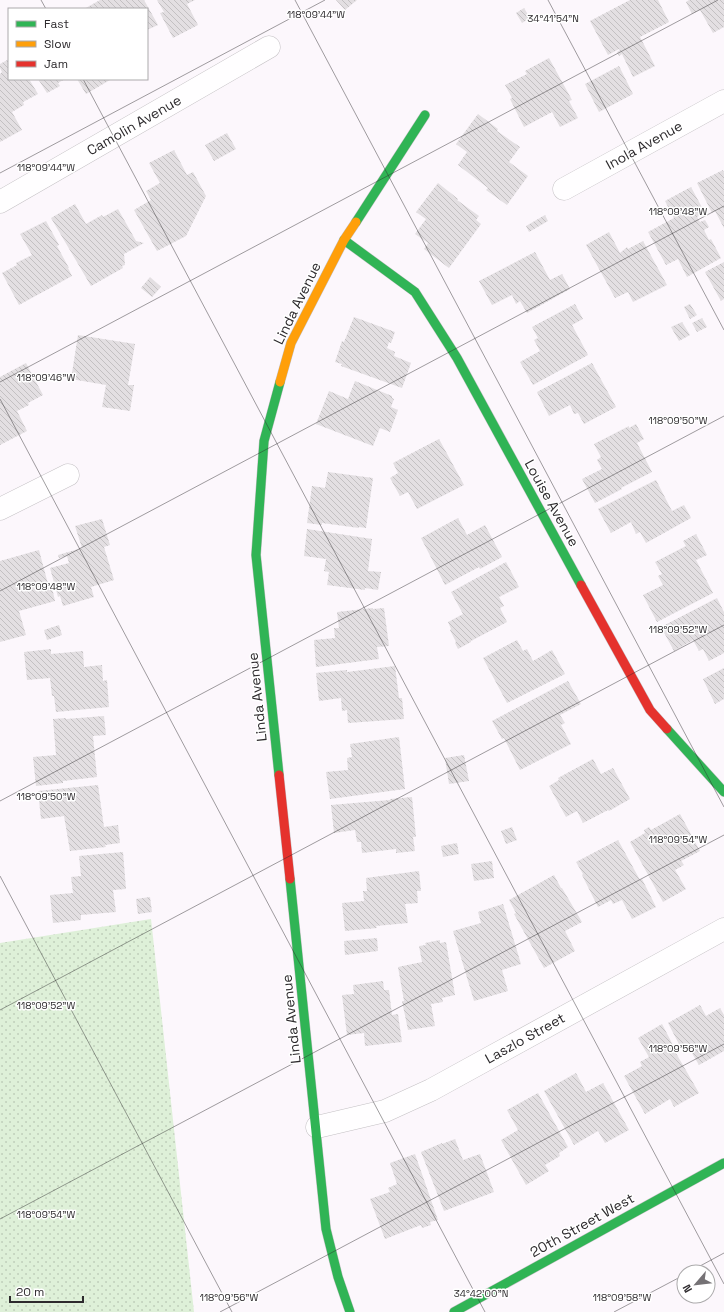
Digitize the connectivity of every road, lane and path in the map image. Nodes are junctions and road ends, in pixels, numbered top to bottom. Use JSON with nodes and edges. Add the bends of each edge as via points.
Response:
{"nodes":[{"id":1,"x":269,"y":47,"type":"dead end"},
{"id":2,"x":724,"y":102,"type":"edge"},
{"id":3,"x":425,"y":115,"type":"dead end"},
{"id":4,"x":564,"y":189,"type":"dead end"},
{"id":5,"x":0,"y":202,"type":"edge"},
{"id":6,"x":344,"y":240,"type":"junction"},
{"id":7,"x":68,"y":475,"type":"dead end"},
{"id":8,"x":0,"y":509,"type":"edge"},
{"id":9,"x":724,"y":792,"type":"edge"},
{"id":10,"x":724,"y":928,"type":"edge"},
{"id":11,"x":317,"y":1126,"type":"junction"},
{"id":12,"x":724,"y":1162,"type":"edge"},
{"id":13,"x":350,"y":1312,"type":"edge"},
{"id":14,"x":454,"y":1312,"type":"edge"}],
"edges":[{"from":1,"to":5,"type":"street","name":"Camolin Avenue"},
{"from":2,"to":4,"type":"street","name":"Inola Avenue"},
{"from":3,"to":6,"type":"street","name":"Linda Avenue"},
{"from":6,"to":9,"type":"street","name":"Louise Avenue","via":[[415,292],[457,358],[650,710]]},
{"from":6,"to":11,"type":"street","name":"Linda Avenue","via":[[290,343],[264,441],[256,555]]},
{"from":7,"to":8,"type":"street"},
{"from":10,"to":11,"type":"street","name":"Laszlo Street","via":[[431,1090],[385,1111]]},
{"from":11,"to":13,"type":"street","name":"Linda Avenue","via":[[326,1229]]},
{"from":12,"to":14,"type":"street","name":"20th Street West"}]}
